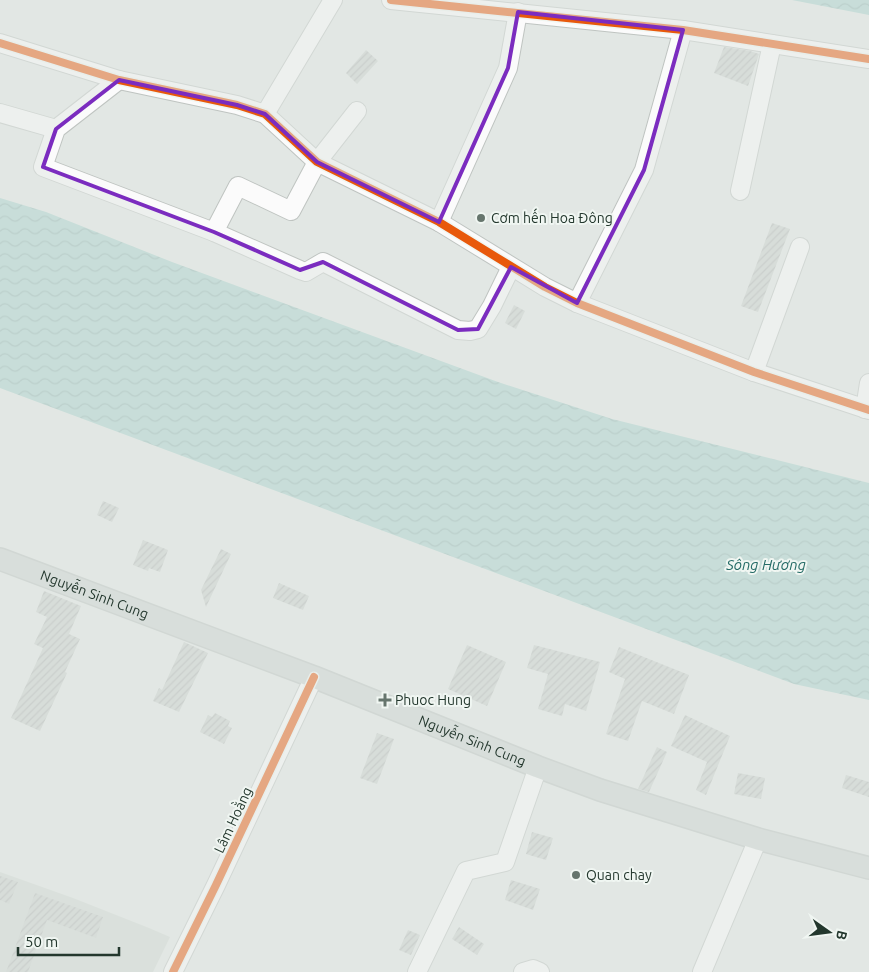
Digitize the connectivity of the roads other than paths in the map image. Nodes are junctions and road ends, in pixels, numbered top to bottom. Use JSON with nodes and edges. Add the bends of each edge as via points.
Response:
{"nodes":[{"id":1,"x":334,"y":0,"type":"edge"},
{"id":2,"x":391,"y":0,"type":"edge"},
{"id":3,"x":518,"y":12,"type":"junction"},
{"id":4,"x":683,"y":30,"type":"junction"},
{"id":5,"x":0,"y":43,"type":"edge"},
{"id":6,"x":772,"y":44,"type":"junction"},
{"id":7,"x":869,"y":59,"type":"edge"},
{"id":8,"x":119,"y":80,"type":"junction"},
{"id":9,"x":357,"y":111,"type":"dead end"},
{"id":10,"x":0,"y":113,"type":"edge"},
{"id":11,"x":265,"y":114,"type":"junction"},
{"id":12,"x":56,"y":129,"type":"junction"},
{"id":13,"x":317,"y":162,"type":"junction"},
{"id":14,"x":740,"y":191,"type":"dead end"},
{"id":15,"x":439,"y":222,"type":"junction"},
{"id":16,"x":214,"y":232,"type":"junction"},
{"id":17,"x":800,"y":247,"type":"dead end"},
{"id":18,"x":511,"y":267,"type":"junction"},
{"id":19,"x":577,"y":304,"type":"junction"},
{"id":20,"x":754,"y":372,"type":"junction"},
{"id":21,"x":869,"y":383,"type":"edge"},
{"id":22,"x":867,"y":409,"type":"edge"},
{"id":23,"x":0,"y":559,"type":"edge"},
{"id":24,"x":314,"y":677,"type":"junction"},
{"id":25,"x":538,"y":767,"type":"junction"},
{"id":26,"x":758,"y":839,"type":"junction"},
{"id":27,"x":869,"y":868,"type":"edge"},
{"id":28,"x":173,"y":972,"type":"edge"},
{"id":29,"x":417,"y":972,"type":"edge"},
{"id":30,"x":523,"y":972,"type":"edge"},
{"id":31,"x":540,"y":972,"type":"edge"},
{"id":32,"x":702,"y":972,"type":"edge"}],
"edges":[{"from":1,"to":11,"type":"street"},
{"from":2,"to":3,"type":"street"},
{"from":3,"to":4,"type":"street"},
{"from":3,"to":15,"type":"street","via":[[508,68]]},
{"from":4,"to":6,"type":"street"},
{"from":4,"to":19,"type":"street","via":[[644,170]]},
{"from":5,"to":8,"type":"street"},
{"from":6,"to":7,"type":"street"},
{"from":6,"to":14,"type":"street"},
{"from":8,"to":11,"type":"street"},
{"from":8,"to":12,"type":"street"},
{"from":9,"to":13,"type":"street"},
{"from":10,"to":12,"type":"street"},
{"from":11,"to":13,"type":"street"},
{"from":12,"to":16,"type":"street","via":[[42,168]]},
{"from":13,"to":15,"type":"street"},
{"from":13,"to":16,"type":"street","via":[[291,211],[238,186]]},
{"from":15,"to":18,"type":"street"},
{"from":16,"to":18,"type":"street","via":[[306,272],[323,262],[458,330],[478,329]]},
{"from":17,"to":20,"type":"street"},
{"from":18,"to":19,"type":"street"},
{"from":19,"to":20,"type":"street"},
{"from":20,"to":22,"type":"street"},
{"from":21,"to":22,"type":"street"},
{"from":23,"to":24,"type":"main road","name":"Nguyễn Sinh Cung"},
{"from":24,"to":25,"type":"main road","name":"Nguyễn Sinh Cung"},
{"from":24,"to":28,"type":"street","name":"Lâm Hoằng"},
{"from":25,"to":26,"type":"main road","name":"Nguyễn Sinh Cung","via":[[600,790]]},
{"from":25,"to":29,"type":"street","via":[[505,862],[466,871]]},
{"from":26,"to":27,"type":"main road","name":"Nguyễn Sinh Cung"},
{"from":26,"to":32,"type":"street"},
{"from":30,"to":31,"type":"street"}]}
